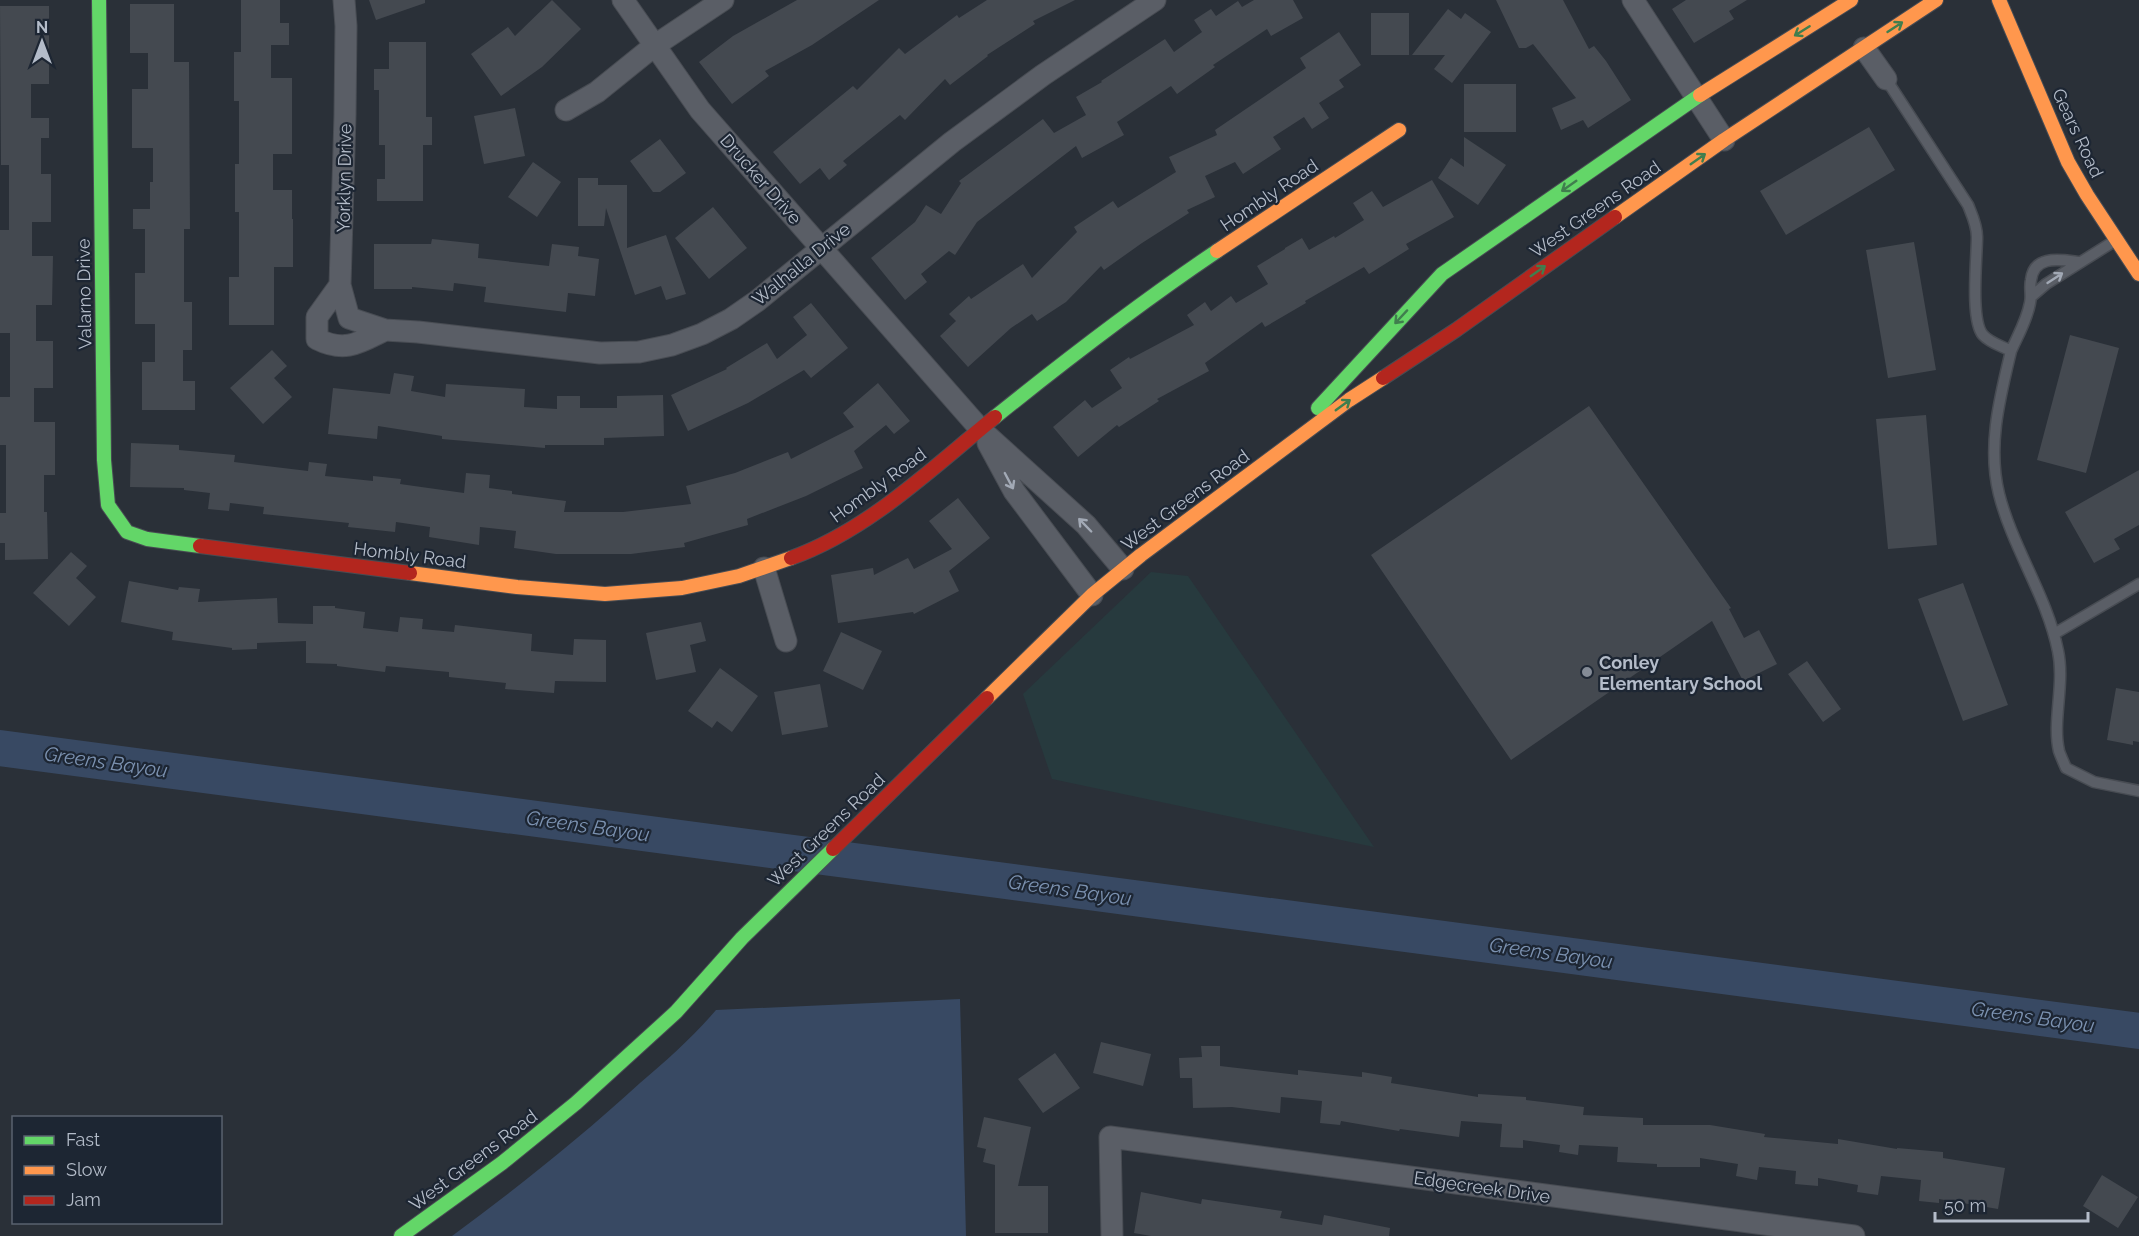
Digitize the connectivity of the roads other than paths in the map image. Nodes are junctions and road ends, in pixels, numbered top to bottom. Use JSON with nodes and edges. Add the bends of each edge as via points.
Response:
{"nodes":[{"id":1,"x":99,"y":0,"type":"edge"},
{"id":2,"x":344,"y":0,"type":"edge"},
{"id":3,"x":623,"y":0,"type":"edge"},
{"id":4,"x":723,"y":0,"type":"edge"},
{"id":5,"x":1155,"y":0,"type":"edge"},
{"id":6,"x":1633,"y":0,"type":"edge"},
{"id":7,"x":1851,"y":0,"type":"edge"},
{"id":8,"x":1936,"y":0,"type":"edge"},
{"id":9,"x":1999,"y":0,"type":"edge"},
{"id":10,"x":654,"y":46,"type":"junction"},
{"id":11,"x":1864,"y":48,"type":"junction"},
{"id":12,"x":1886,"y":79,"type":"joint"},
{"id":13,"x":1696,"y":98,"type":"junction"},
{"id":14,"x":566,"y":110,"type":"dead end"},
{"id":15,"x":1400,"y":130,"type":"dead end"},
{"id":16,"x":1724,"y":140,"type":"junction"},
{"id":17,"x":2117,"y":240,"type":"junction"},
{"id":18,"x":822,"y":248,"type":"junction"},
{"id":19,"x":2080,"y":262,"type":"junction"},
{"id":20,"x":2139,"y":274,"type":"edge"},
{"id":21,"x":340,"y":285,"type":"junction"},
{"id":22,"x":2032,"y":296,"type":"junction"},
{"id":23,"x":385,"y":330,"type":"junction"},
{"id":24,"x":2011,"y":351,"type":"junction"},
{"id":25,"x":981,"y":430,"type":"junction"},
{"id":26,"x":1279,"y":452,"type":"junction"},
{"id":27,"x":174,"y":543,"type":"joint"},
{"id":28,"x":764,"y":568,"type":"junction"},
{"id":29,"x":1123,"y":569,"type":"junction"},
{"id":30,"x":2139,"y":585,"type":"edge"},
{"id":31,"x":1092,"y":594,"type":"junction"},
{"id":32,"x":2054,"y":634,"type":"junction"},
{"id":33,"x":786,"y":641,"type":"dead end"},
{"id":34,"x":2139,"y":792,"type":"edge"},
{"id":35,"x":1846,"y":1235,"type":"edge"},
{"id":36,"x":401,"y":1236,"type":"edge"},
{"id":37,"x":1112,"y":1236,"type":"edge"}],
"edges":[{"from":1,"to":27,"type":"main road","name":"Valarno Drive","via":[[104,460],[108,505],[127,532],[147,540]]},
{"from":2,"to":21,"type":"street","name":"Yorklyn Drive"},
{"from":3,"to":10,"type":"street","name":"Drucker Drive"},
{"from":4,"to":10,"type":"street"},
{"from":5,"to":18,"type":"street","name":"Walhalla Drive","via":[[952,142]]},
{"from":6,"to":13,"type":"street"},
{"from":7,"to":13,"type":"main road","name":"West Greens Road","one_way":true},
{"from":11,"to":8,"type":"main road","name":"West Greens Road","one_way":true},
{"from":9,"to":17,"type":"main road","name":"Gears Road","via":[[2059,144]]},
{"from":10,"to":14,"type":"street","via":[[597,92]]},
{"from":10,"to":18,"type":"street","name":"Drucker Drive","via":[[700,110]]},
{"from":11,"to":12,"type":"street"},
{"from":11,"to":16,"type":"main road","name":"West Greens Road"},
{"from":12,"to":24,"type":"lane","via":[[1971,212],[1977,235],[1976,315],[1981,333]]},
{"from":13,"to":16,"type":"street"},
{"from":13,"to":26,"type":"main road","name":"West Greens Road","one_way":true,"via":[[1442,274]]},
{"from":15,"to":25,"type":"main road","name":"Hombly Road","via":[[1178,278],[1075,353]]},
{"from":26,"to":16,"type":"main road","name":"West Greens Road","one_way":true},
{"from":17,"to":19,"type":"lane"},
{"from":17,"to":20,"type":"main road","name":"Gears Road"},
{"from":18,"to":23,"type":"street","name":"Walhalla Drive","via":[[731,319],[692,338],[639,352],[600,353]]},
{"from":18,"to":25,"type":"street","name":"Drucker Drive"},
{"from":22,"to":19,"type":"lane","one_way":true},
{"from":19,"to":22,"type":"lane","via":[[2051,260],[2037,266],[2030,281]]},
{"from":21,"to":23,"type":"street","name":"Yorklyn Drive","via":[[349,318]]},
{"from":21,"to":23,"type":"street","via":[[316,317],[316,339],[329,345],[354,345]]},
{"from":22,"to":24,"type":"lane"},
{"from":24,"to":32,"type":"lane","via":[[1995,432],[1999,494]]},
{"from":25,"to":28,"type":"main road","name":"Hombly Road","via":[[855,527]]},
{"from":29,"to":25,"type":"street","name":"Drucker Drive","one_way":true,"via":[[1086,525]]},
{"from":25,"to":31,"type":"street","name":"Drucker Drive","one_way":true,"via":[[1014,491]]},
{"from":26,"to":29,"type":"main road","name":"West Greens Road"},
{"from":27,"to":28,"type":"main road","name":"Hombly Road","via":[[589,594],[682,588]]},
{"from":28,"to":33,"type":"street"},
{"from":29,"to":31,"type":"main road","name":"West Greens Road"},
{"from":30,"to":32,"type":"lane"},
{"from":31,"to":36,"type":"main road","name":"West Greens Road","via":[[742,938],[676,1012],[576,1103]]},
{"from":32,"to":34,"type":"lane","via":[[2061,693],[2059,750],[2066,768],[2094,782]]},
{"from":35,"to":37,"type":"street","name":"Edgecreek Drive","via":[[1110,1137]]}]}
